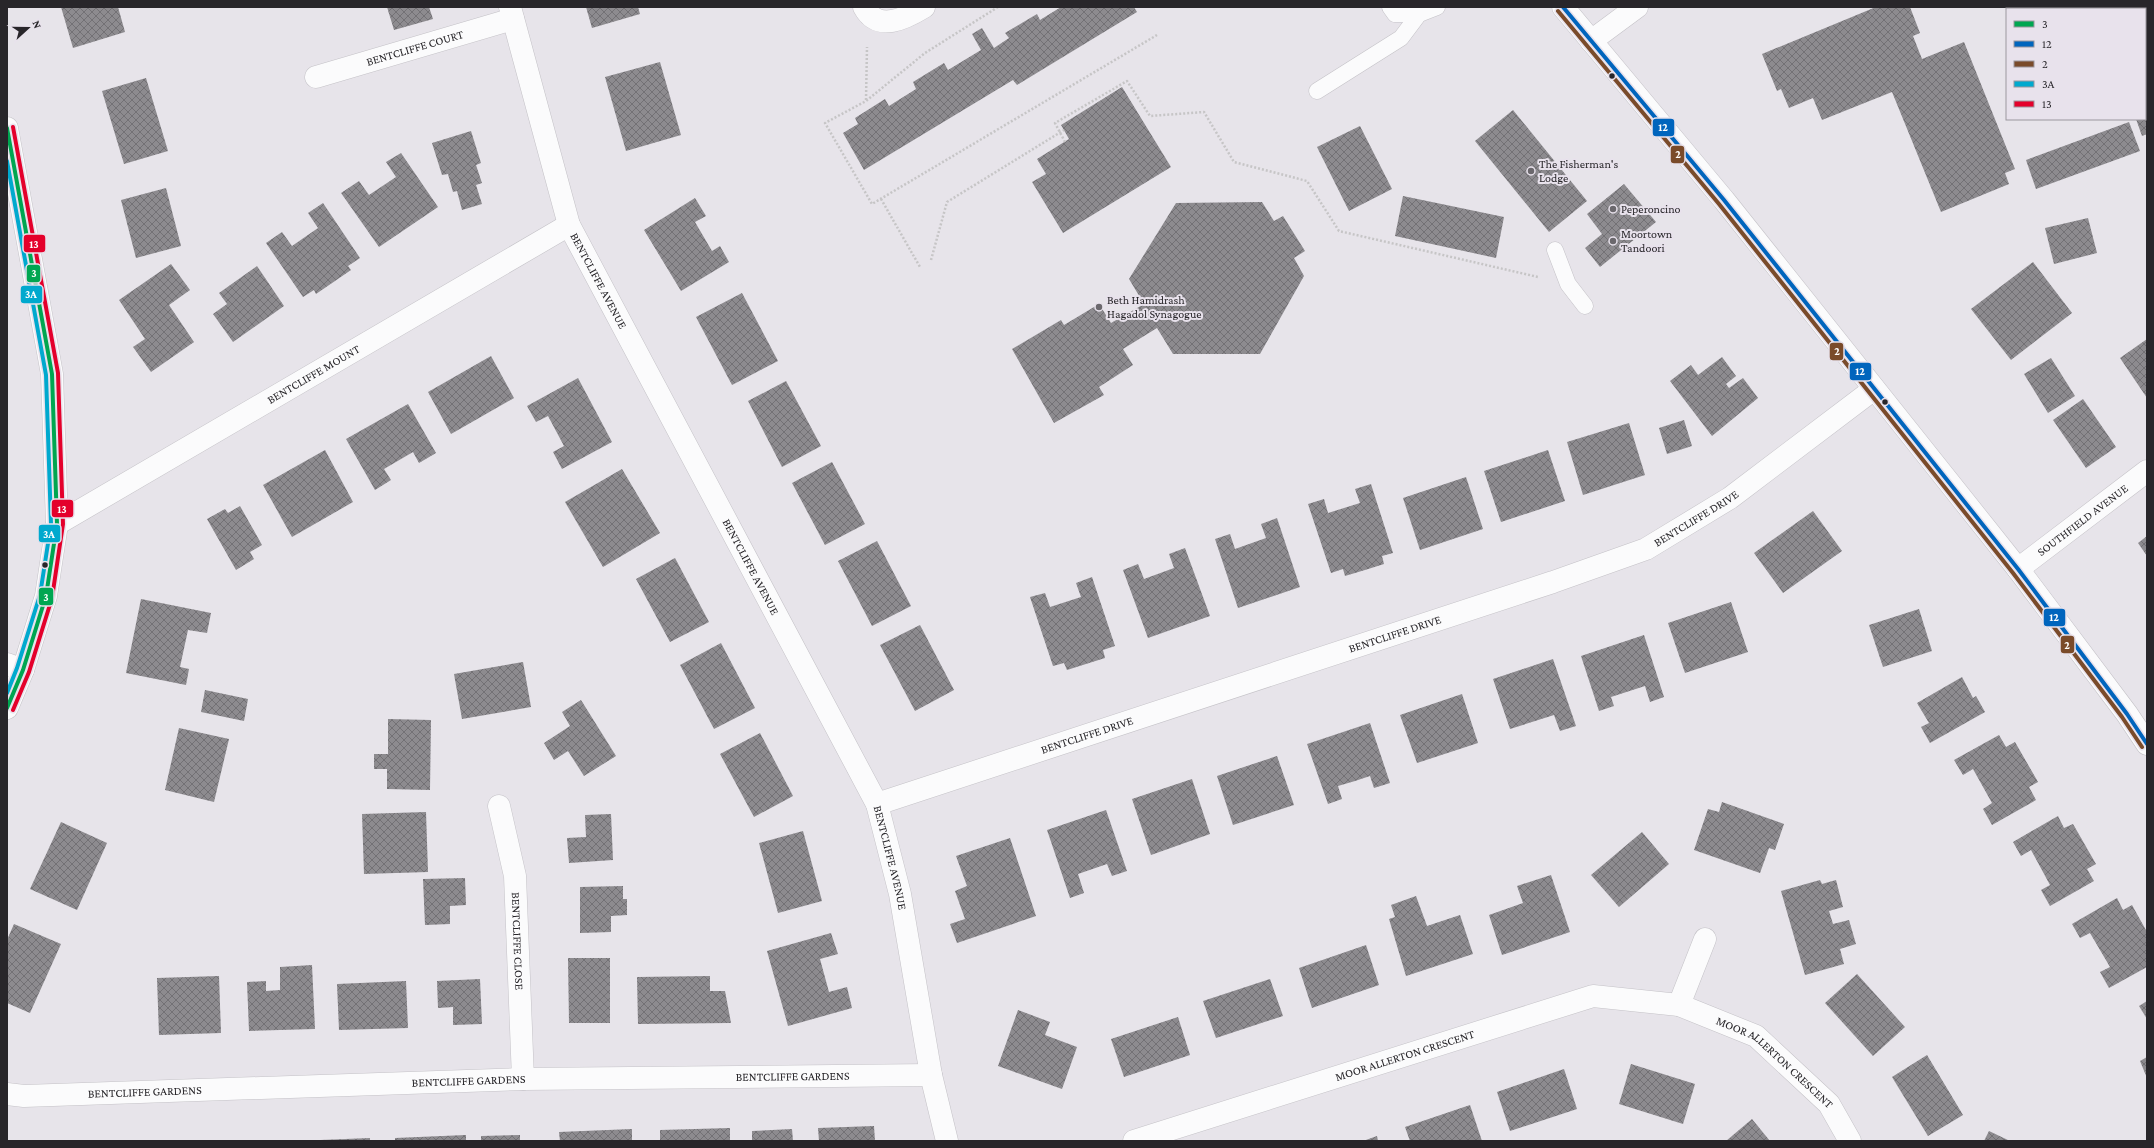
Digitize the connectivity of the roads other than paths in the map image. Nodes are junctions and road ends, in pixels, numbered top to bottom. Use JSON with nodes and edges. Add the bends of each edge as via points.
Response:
{"nodes":[{"id":1,"x":924,"y":7,"type":"edge"},
{"id":2,"x":1390,"y":7,"type":"edge"},
{"id":3,"x":1437,"y":7,"type":"edge"},
{"id":4,"x":1563,"y":7,"type":"edge"},
{"id":5,"x":1637,"y":7,"type":"edge"},
{"id":6,"x":866,"y":11,"type":"edge"},
{"id":7,"x":511,"y":13,"type":"edge"},
{"id":8,"x":1419,"y":14,"type":"junction"},
{"id":9,"x":1590,"y":41,"type":"junction"},
{"id":10,"x":316,"y":77,"type":"dead end"},
{"id":11,"x":1317,"y":91,"type":"dead end"},
{"id":12,"x":7,"y":128,"type":"edge"},
{"id":13,"x":569,"y":225,"type":"junction"},
{"id":14,"x":1555,"y":250,"type":"dead end"},
{"id":15,"x":1585,"y":306,"type":"dead end"},
{"id":16,"x":1874,"y":389,"type":"junction"},
{"id":17,"x":2147,"y":471,"type":"edge"},
{"id":18,"x":57,"y":524,"type":"junction"},
{"id":19,"x":2018,"y":569,"type":"junction"},
{"id":20,"x":15,"y":667,"type":"edge"},
{"id":21,"x":7,"y":708,"type":"edge"},
{"id":22,"x":2147,"y":744,"type":"edge"},
{"id":23,"x":877,"y":804,"type":"junction"},
{"id":24,"x":499,"y":806,"type":"dead end"},
{"id":25,"x":1705,"y":939,"type":"dead end"},
{"id":26,"x":1679,"y":1005,"type":"junction"},
{"id":27,"x":931,"y":1075,"type":"junction"},
{"id":28,"x":523,"y":1079,"type":"junction"},
{"id":29,"x":7,"y":1094,"type":"edge"},
{"id":30,"x":947,"y":1141,"type":"edge"},
{"id":31,"x":1134,"y":1141,"type":"edge"},
{"id":32,"x":1850,"y":1141,"type":"edge"}],
"edges":[{"from":1,"to":6,"type":"street","via":[[904,20],[884,22]]},
{"from":2,"to":8,"type":"lane","via":[[1395,14]]},
{"from":3,"to":8,"type":"lane"},
{"from":4,"to":9,"type":"street"},
{"from":5,"to":9,"type":"street"},
{"from":7,"to":10,"type":"street","name":"BENTCLIFFE COURT"},
{"from":7,"to":13,"type":"street","name":"BENTCLIFFE AVENUE"},
{"from":8,"to":11,"type":"lane","via":[[1400,38]]},
{"from":9,"to":16,"type":"street","via":[[1724,200]]},
{"from":12,"to":18,"type":"street","via":[[52,374]]},
{"from":13,"to":18,"type":"street","name":"BENTCLIFFE MOUNT"},
{"from":13,"to":23,"type":"street","name":"BENTCLIFFE AVENUE"},
{"from":14,"to":15,"type":"lane","via":[[1568,284]]},
{"from":16,"to":19,"type":"street"},
{"from":16,"to":23,"type":"street","name":"BENTCLIFFE DRIVE","via":[[1730,498],[1646,550]]},
{"from":17,"to":19,"type":"street","name":"SOUTHFIELD AVENUE"},
{"from":18,"to":20,"type":"street","via":[[46,596]]},
{"from":19,"to":22,"type":"street"},
{"from":20,"to":21,"type":"street"},
{"from":23,"to":27,"type":"street","name":"BENTCLIFFE AVENUE","via":[[900,894]]},
{"from":24,"to":28,"type":"street","name":"BENTCLIFFE CLOSE","via":[[515,876]]},
{"from":25,"to":26,"type":"street"},
{"from":26,"to":31,"type":"street","name":"MOOR ALLERTON CRESCENT","via":[[1593,996]]},
{"from":26,"to":32,"type":"street","name":"MOOR ALLERTON CRESCENT","via":[[1756,1036],[1830,1104]]},
{"from":27,"to":28,"type":"street","name":"BENTCLIFFE GARDENS"},
{"from":27,"to":30,"type":"street","name":"BENTCLIFFE AVENUE"},
{"from":28,"to":29,"type":"street","name":"BENTCLIFFE GARDENS","via":[[24,1096]]}]}
